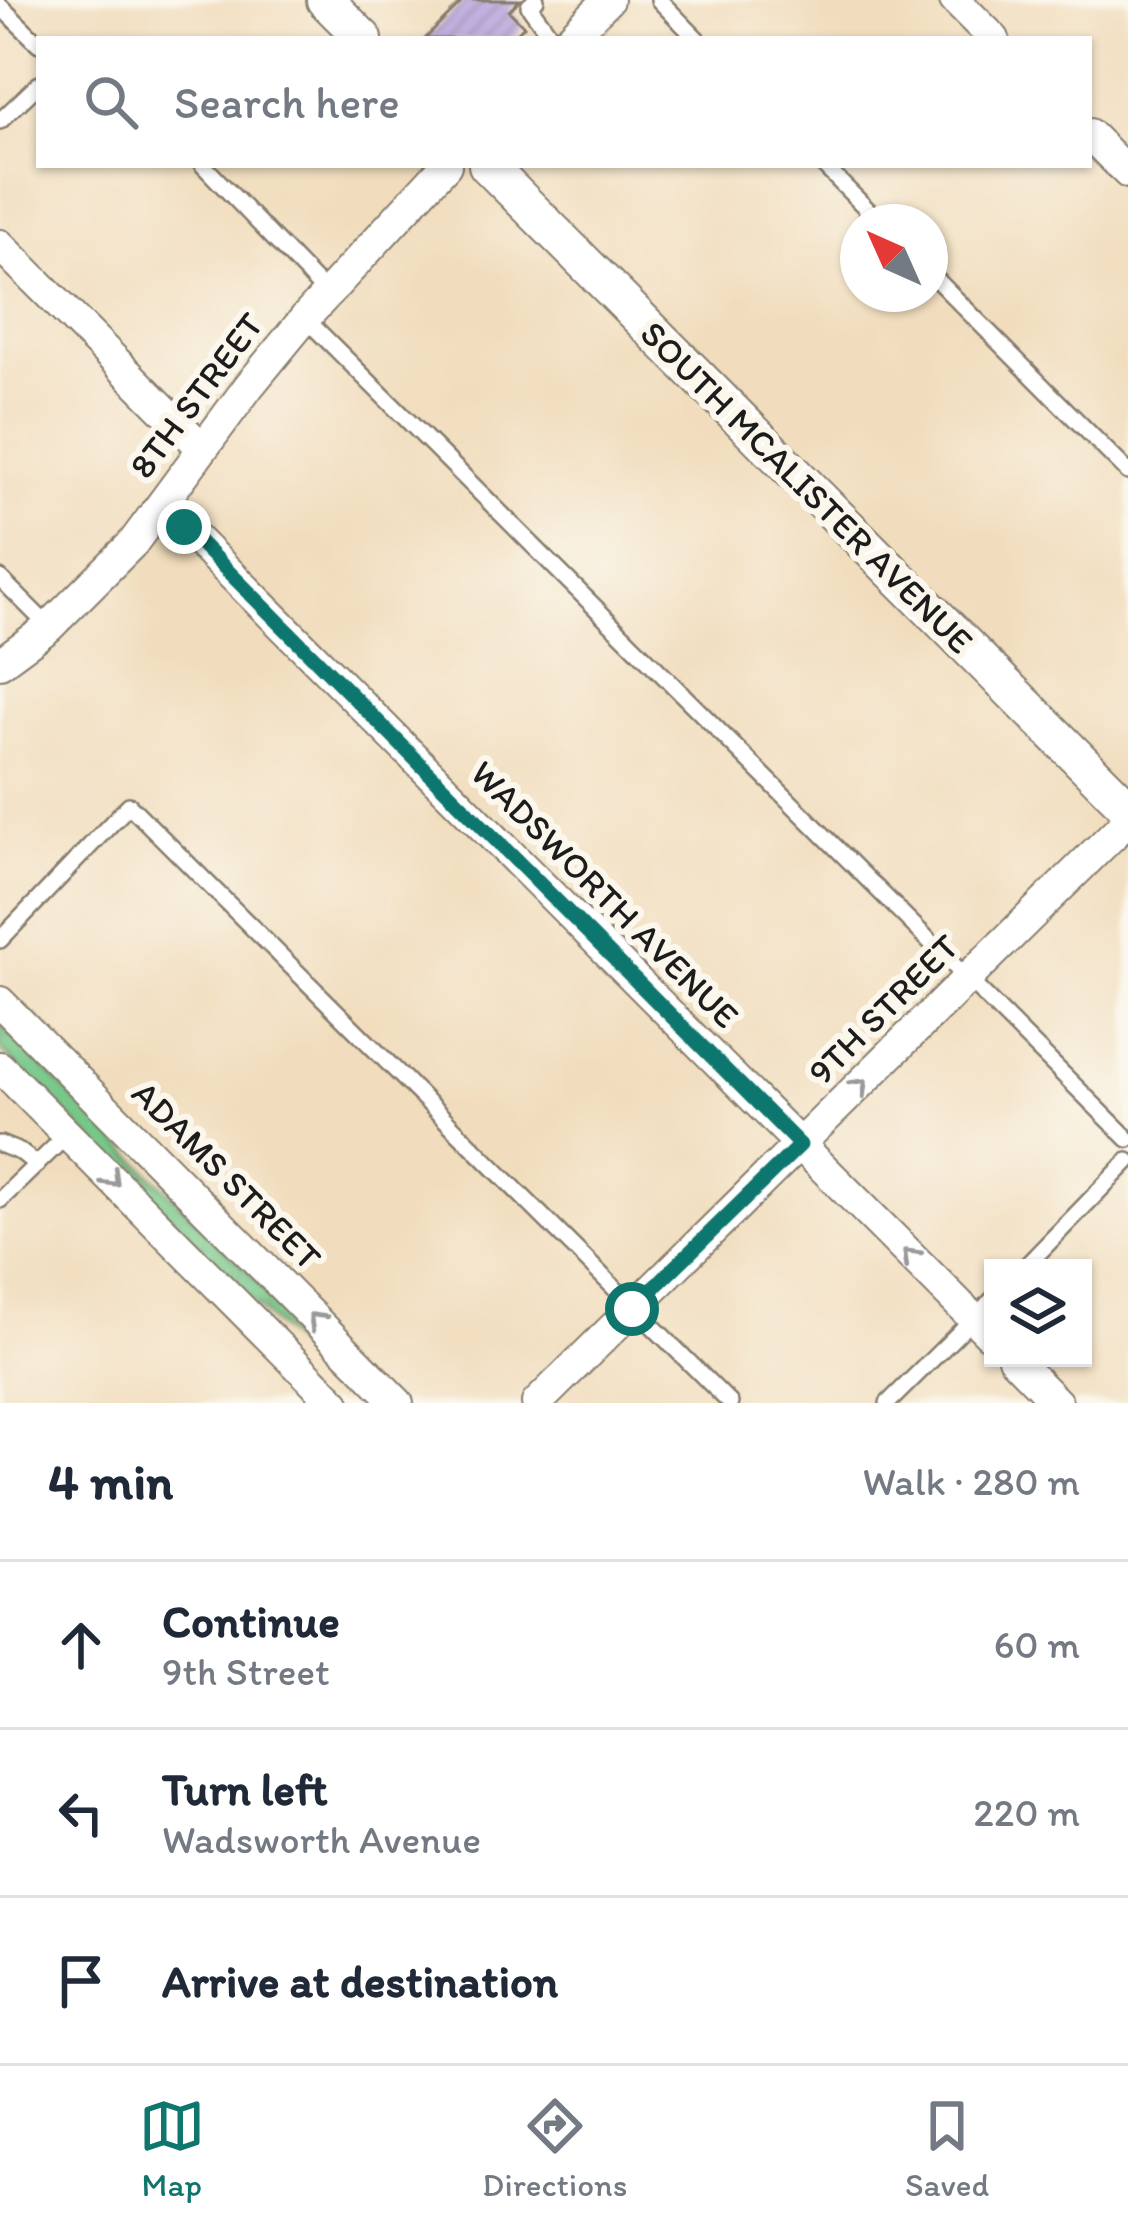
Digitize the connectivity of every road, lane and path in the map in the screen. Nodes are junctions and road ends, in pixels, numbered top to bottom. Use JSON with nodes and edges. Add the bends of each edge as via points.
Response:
{"nodes":[{"id":1,"x":325,"y":0,"type":"edge"},
{"id":2,"x":536,"y":0,"type":"edge"},
{"id":3,"x":608,"y":0,"type":"edge"},
{"id":4,"x":658,"y":0,"type":"edge"},
{"id":5,"x":955,"y":0,"type":"edge"},
{"id":6,"x":0,"y":6,"type":"edge"},
{"id":7,"x":361,"y":36,"type":"edge"},
{"id":8,"x":552,"y":36,"type":"edge"},
{"id":9,"x":572,"y":36,"type":"edge"},
{"id":10,"x":694,"y":36,"type":"edge"},
{"id":11,"x":991,"y":36,"type":"edge"},
{"id":12,"x":36,"y":41,"type":"edge"},
{"id":13,"x":36,"y":87,"type":"edge"},
{"id":14,"x":0,"y":121,"type":"edge"},
{"id":15,"x":1092,"y":137,"type":"edge"},
{"id":16,"x":206,"y":168,"type":"edge"},
{"id":17,"x":443,"y":168,"type":"edge"},
{"id":18,"x":490,"y":168,"type":"edge"},
{"id":19,"x":826,"y":168,"type":"edge"},
{"id":20,"x":1128,"y":173,"type":"edge"},
{"id":21,"x":862,"y":204,"type":"edge"},
{"id":22,"x":0,"y":245,"type":"edge"},
{"id":23,"x":948,"y":291,"type":"edge"},
{"id":24,"x":327,"y":294,"type":"junction"},
{"id":25,"x":304,"y":318,"type":"junction"},
{"id":26,"x":202,"y":448,"type":"junction"},
{"id":27,"x":1128,"y":472,"type":"edge"},
{"id":28,"x":162,"y":505,"type":"junction"},
{"id":29,"x":0,"y":578,"type":"edge"},
{"id":30,"x":49,"y":627,"type":"junction"},
{"id":31,"x":0,"y":663,"type":"edge"},
{"id":32,"x":1128,"y":808,"type":"edge"},
{"id":33,"x":1128,"y":820,"type":"edge"},
{"id":34,"x":0,"y":940,"type":"edge"},
{"id":35,"x":969,"y":978,"type":"junction"},
{"id":36,"x":0,"y":1002,"type":"edge"},
{"id":37,"x":0,"y":1066,"type":"edge"},
{"id":38,"x":68,"y":1134,"type":"junction"},
{"id":39,"x":1128,"y":1139,"type":"edge"},
{"id":40,"x":0,"y":1144,"type":"edge"},
{"id":41,"x":800,"y":1145,"type":"junction"},
{"id":42,"x":1127,"y":1164,"type":"edge"},
{"id":43,"x":37,"y":1165,"type":"junction"},
{"id":44,"x":0,"y":1200,"type":"edge"},
{"id":45,"x":1033,"y":1259,"type":"edge"},
{"id":46,"x":632,"y":1309,"type":"junction"},
{"id":47,"x":984,"y":1316,"type":"edge"},
{"id":48,"x":984,"y":1320,"type":"edge"},
{"id":49,"x":1021,"y":1367,"type":"edge"},
{"id":50,"x":335,"y":1403,"type":"edge"},
{"id":51,"x":398,"y":1403,"type":"edge"},
{"id":52,"x":537,"y":1403,"type":"edge"},
{"id":53,"x":730,"y":1403,"type":"edge"},
{"id":54,"x":888,"y":1403,"type":"edge"},
{"id":55,"x":1058,"y":1403,"type":"edge"}],
"edges":[{"from":1,"to":7,"type":"street"},
{"from":2,"to":8,"type":"lane","via":[[529,6]]},
{"from":3,"to":9,"type":"street"},
{"from":4,"to":10,"type":"lane"},
{"from":5,"to":11,"type":"street"},
{"from":6,"to":12,"type":"lane"},
{"from":13,"to":14,"type":"lane"},
{"from":15,"to":20,"type":"street"},
{"from":16,"to":24,"type":"lane"},
{"from":17,"to":24,"type":"street","name":"8TH STREET"},
{"from":18,"to":32,"type":"street","name":"SOUTH MCALISTER AVENUE"},
{"from":19,"to":21,"type":"lane"},
{"from":22,"to":26,"type":"street"},
{"from":23,"to":27,"type":"lane"},
{"from":24,"to":25,"type":"street","name":"8TH STREET"},
{"from":25,"to":26,"type":"street","name":"8TH STREET"},
{"from":25,"to":35,"type":"lane"},
{"from":26,"to":28,"type":"street","name":"8TH STREET"},
{"from":28,"to":30,"type":"street","name":"8TH STREET"},
{"from":28,"to":41,"type":"street","name":"WADSWORTH AVENUE"},
{"from":29,"to":30,"type":"lane"},
{"from":30,"to":31,"type":"street","name":"8TH STREET"},
{"from":33,"to":35,"type":"street","name":"9TH STREET"},
{"from":34,"to":46,"type":"lane","via":[[130,805]]},
{"from":35,"to":39,"type":"lane"},
{"from":41,"to":35,"type":"street","name":"9TH STREET","one_way":true},
{"from":51,"to":36,"type":"street","name":"ADAMS STREET","one_way":true},
{"from":37,"to":38,"type":"street"},
{"from":38,"to":43,"type":"lane"},
{"from":38,"to":50,"type":"street","one_way":true},
{"from":40,"to":43,"type":"lane"},
{"from":41,"to":46,"type":"street","name":"9TH STREET"},
{"from":47,"to":41,"type":"street","name":"WADSWORTH AVENUE","one_way":true},
{"from":42,"to":45,"type":"lane"},
{"from":43,"to":44,"type":"lane"},
{"from":46,"to":52,"type":"street","name":"9TH STREET"},
{"from":46,"to":53,"type":"lane"},
{"from":48,"to":54,"type":"lane"},
{"from":49,"to":55,"type":"street"}]}
